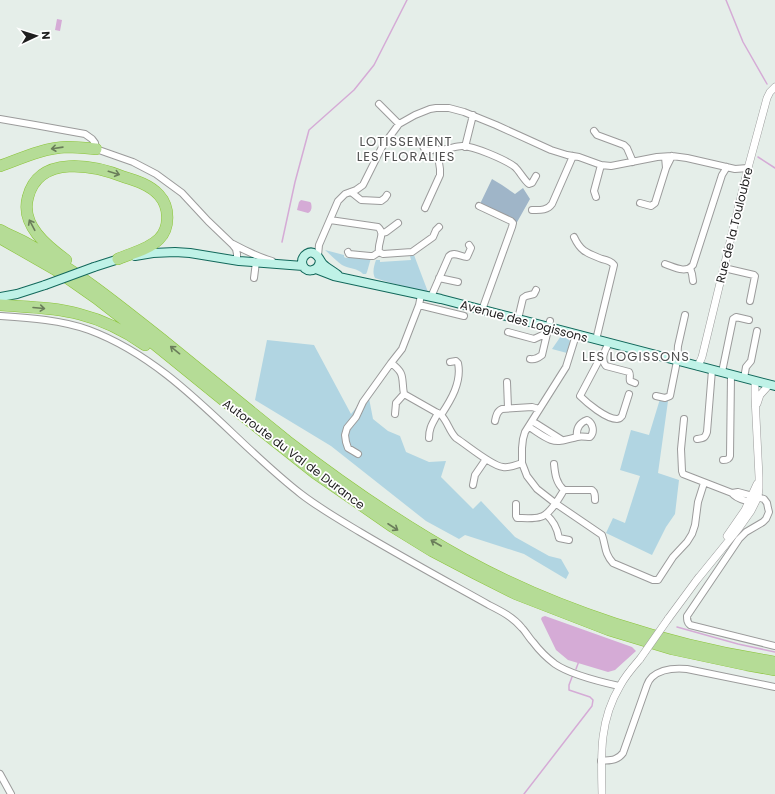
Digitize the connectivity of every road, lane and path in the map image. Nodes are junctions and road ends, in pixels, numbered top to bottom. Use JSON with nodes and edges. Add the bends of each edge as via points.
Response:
{"nodes":[{"id":1,"x":775,"y":87,"type":"edge"},
{"id":2,"x":379,"y":104,"type":"dead end"},
{"id":3,"x":473,"y":116,"type":"junction"},
{"id":4,"x":0,"y":119,"type":"edge"},
{"id":5,"x":399,"y":124,"type":"junction"},
{"id":6,"x":594,"y":131,"type":"dead end"},
{"id":7,"x":413,"y":143,"type":"dead end"},
{"id":8,"x":423,"y":143,"type":"junction"},
{"id":9,"x":465,"y":147,"type":"junction"},
{"id":10,"x":96,"y":149,"type":"junction"},
{"id":11,"x":436,"y":149,"type":"junction"},
{"id":12,"x":573,"y":156,"type":"junction"},
{"id":13,"x":668,"y":157,"type":"junction"},
{"id":14,"x":633,"y":162,"type":"junction"},
{"id":15,"x":601,"y":165,"type":"junction"},
{"id":16,"x":0,"y":166,"type":"edge"},
{"id":17,"x":720,"y":166,"type":"junction"},
{"id":18,"x":727,"y":167,"type":"junction"},
{"id":19,"x":748,"y":168,"type":"junction"},
{"id":20,"x":735,"y":169,"type":"junction"},
{"id":21,"x":722,"y":175,"type":"junction"},
{"id":22,"x":536,"y":176,"type":"dead end"},
{"id":23,"x":746,"y":176,"type":"junction"},
{"id":24,"x":351,"y":192,"type":"junction"},
{"id":25,"x":386,"y":195,"type":"dead end"},
{"id":26,"x":596,"y":197,"type":"dead end"},
{"id":27,"x":640,"y":203,"type":"dead end"},
{"id":28,"x":479,"y":206,"type":"dead end"},
{"id":29,"x":425,"y":208,"type":"dead end"},
{"id":30,"x":532,"y":210,"type":"dead end"},
{"id":31,"x":330,"y":220,"type":"junction"},
{"id":32,"x":398,"y":223,"type":"dead end"},
{"id":33,"x":439,"y":227,"type":"dead end"},
{"id":34,"x":0,"y":230,"type":"edge"},
{"id":35,"x":382,"y":233,"type":"junction"},
{"id":36,"x":574,"y":237,"type":"dead end"},
{"id":37,"x":0,"y":238,"type":"edge"},
{"id":38,"x":232,"y":244,"type":"junction"},
{"id":39,"x":319,"y":245,"type":"junction"},
{"id":40,"x":469,"y":245,"type":"dead end"},
{"id":41,"x":348,"y":252,"type":"dead end"},
{"id":42,"x":379,"y":252,"type":"junction"},
{"id":43,"x":310,"y":253,"type":"junction"},
{"id":44,"x":319,"y":258,"type":"junction"},
{"id":45,"x":118,"y":259,"type":"junction"},
{"id":46,"x":238,"y":261,"type":"junction"},
{"id":47,"x":256,"y":262,"type":"junction"},
{"id":48,"x":303,"y":263,"type":"junction"},
{"id":49,"x":665,"y":264,"type":"dead end"},
{"id":50,"x":290,"y":265,"type":"junction"},
{"id":51,"x":690,"y":268,"type":"junction"},
{"id":52,"x":724,"y":268,"type":"junction"},
{"id":53,"x":316,"y":269,"type":"junction"},
{"id":54,"x":254,"y":278,"type":"dead end"},
{"id":55,"x":342,"y":278,"type":"junction"},
{"id":56,"x":439,"y":278,"type":"junction"},
{"id":57,"x":693,"y":281,"type":"dead end"},
{"id":58,"x":458,"y":282,"type":"dead end"},
{"id":59,"x":536,"y":290,"type":"dead end"},
{"id":60,"x":421,"y":295,"type":"junction"},
{"id":61,"x":0,"y":297,"type":"edge"},
{"id":62,"x":431,"y":297,"type":"junction"},
{"id":63,"x":750,"y":301,"type":"dead end"},
{"id":64,"x":0,"y":304,"type":"edge"},
{"id":65,"x":419,"y":305,"type":"junction"},
{"id":66,"x":482,"y":310,"type":"junction"},
{"id":67,"x":685,"y":315,"type":"dead end"},
{"id":68,"x":0,"y":316,"type":"edge"},
{"id":69,"x":464,"y":316,"type":"dead end"},
{"id":70,"x":135,"y":318,"type":"junction"},
{"id":71,"x":518,"y":319,"type":"junction"},
{"id":72,"x":749,"y":320,"type":"dead end"},
{"id":73,"x":548,"y":327,"type":"junction"},
{"id":74,"x":757,"y":331,"type":"dead end"},
{"id":75,"x":508,"y":332,"type":"dead end"},
{"id":76,"x":576,"y":335,"type":"junction"},
{"id":77,"x":596,"y":340,"type":"junction"},
{"id":78,"x":609,"y":343,"type":"junction"},
{"id":79,"x":604,"y":353,"type":"junction"},
{"id":80,"x":530,"y":359,"type":"dead end"},
{"id":81,"x":677,"y":361,"type":"junction"},
{"id":82,"x":450,"y":362,"type":"dead end"},
{"id":83,"x":391,"y":363,"type":"junction"},
{"id":84,"x":698,"y":366,"type":"junction"},
{"id":85,"x":712,"y":370,"type":"junction"},
{"id":86,"x":722,"y":372,"type":"junction"},
{"id":87,"x":731,"y":375,"type":"junction"},
{"id":88,"x":744,"y":378,"type":"junction"},
{"id":89,"x":755,"y":381,"type":"junction"},
{"id":90,"x":507,"y":382,"type":"dead end"},
{"id":91,"x":635,"y":383,"type":"dead end"},
{"id":92,"x":773,"y":385,"type":"edge"},
{"id":93,"x":404,"y":394,"type":"junction"},
{"id":94,"x":629,"y":394,"type":"dead end"},
{"id":95,"x":656,"y":396,"type":"dead end"},
{"id":96,"x":508,"y":408,"type":"junction"},
{"id":97,"x":756,"y":408,"type":"junction"},
{"id":98,"x":539,"y":409,"type":"junction"},
{"id":99,"x":395,"y":414,"type":"dead end"},
{"id":100,"x":440,"y":414,"type":"junction"},
{"id":101,"x":684,"y":419,"type":"dead end"},
{"id":102,"x":495,"y":422,"type":"dead end"},
{"id":103,"x":530,"y":424,"type":"junction"},
{"id":104,"x":577,"y":437,"type":"dead end"},
{"id":105,"x":429,"y":438,"type":"dead end"},
{"id":106,"x":697,"y":439,"type":"dead end"},
{"id":107,"x":358,"y":454,"type":"dead end"},
{"id":108,"x":486,"y":459,"type":"junction"},
{"id":109,"x":723,"y":460,"type":"dead end"},
{"id":110,"x":522,"y":464,"type":"junction"},
{"id":111,"x":554,"y":464,"type":"dead end"},
{"id":112,"x":315,"y":473,"type":"junction"},
{"id":113,"x":704,"y":483,"type":"junction"},
{"id":114,"x":473,"y":485,"type":"dead end"},
{"id":115,"x":564,"y":490,"type":"junction"},
{"id":116,"x":595,"y":500,"type":"dead end"},
{"id":117,"x":753,"y":500,"type":"junction"},
{"id":118,"x":555,"y":503,"type":"junction"},
{"id":119,"x":516,"y":504,"type":"dead end"},
{"id":120,"x":546,"y":514,"type":"junction"},
{"id":121,"x":569,"y":540,"type":"dead end"},
{"id":122,"x":696,"y":581,"type":"junction"},
{"id":123,"x":775,"y":646,"type":"edge"},
{"id":124,"x":775,"y":662,"type":"edge"},
{"id":125,"x":775,"y":670,"type":"edge"},
{"id":126,"x":619,"y":686,"type":"junction"},
{"id":127,"x":775,"y":687,"type":"edge"},
{"id":128,"x":601,"y":761,"type":"junction"},
{"id":129,"x":0,"y":774,"type":"edge"},
{"id":130,"x":11,"y":794,"type":"edge"},
{"id":131,"x":602,"y":794,"type":"edge"}],
"edges":[{"from":1,"to":19,"type":"street","name":"Rue de la Touloubre","via":[[767,98]]},
{"from":2,"to":5,"type":"street"},
{"from":3,"to":5,"type":"street","via":[[449,108],[436,108]]},
{"from":3,"to":9,"type":"street"},
{"from":3,"to":12,"type":"street","via":[[551,150]]},
{"from":4,"to":10,"type":"street","via":[[85,134],[95,143]]},
{"from":5,"to":24,"type":"street","via":[[382,147],[363,185]]},
{"from":6,"to":14,"type":"street","via":[[597,135],[624,145]]},
{"from":7,"to":8,"type":"street"},
{"from":8,"to":11,"type":"street","via":[[426,151]]},
{"from":8,"to":11,"type":"street","via":[[429,138],[433,140]]},
{"from":9,"to":11,"type":"street"},
{"from":9,"to":22,"type":"street","via":[[502,159],[516,168],[529,184]]},
{"from":10,"to":16,"type":"highway","one_way":true,"via":[[56,148]]},
{"from":10,"to":38,"type":"street","via":[[133,162],[156,174],[182,194]]},
{"from":11,"to":29,"type":"street","via":[[440,175]]},
{"from":12,"to":15,"type":"street"},
{"from":12,"to":30,"type":"street","via":[[550,207]]},
{"from":13,"to":14,"type":"street"},
{"from":13,"to":17,"type":"street","via":[[687,158]]},
{"from":13,"to":27,"type":"street","via":[[655,203],[651,206]]},
{"from":14,"to":15,"type":"street"},
{"from":15,"to":26,"type":"street","via":[[594,191]]},
{"from":17,"to":18,"type":"street"},
{"from":17,"to":21,"type":"street"},
{"from":18,"to":20,"type":"street"},
{"from":18,"to":21,"type":"street"},
{"from":19,"to":20,"type":"street"},
{"from":19,"to":23,"type":"street","name":"Rue de la Touloubre"},
{"from":20,"to":23,"type":"street"},
{"from":21,"to":51,"type":"street"},
{"from":23,"to":52,"type":"street","name":"Rue de la Touloubre"},
{"from":24,"to":25,"type":"street","via":[[361,200],[381,200]]},
{"from":24,"to":31,"type":"street","via":[[338,201]]},
{"from":28,"to":66,"type":"street","via":[[513,223]]},
{"from":31,"to":35,"type":"street","via":[[378,227]]},
{"from":31,"to":39,"type":"street"},
{"from":32,"to":35,"type":"street"},
{"from":33,"to":42,"type":"street","via":[[433,237],[412,252]]},
{"from":34,"to":70,"type":"highway","name":"Autoroute du Val de Durance","via":[[65,267]]},
{"from":35,"to":42,"type":"street","via":[[378,245]]},
{"from":36,"to":77,"type":"street","via":[[581,249],[614,265]]},
{"from":37,"to":112,"type":"highway","name":"Autoroute du Val de Durance","via":[[56,270],[96,298]]},
{"from":38,"to":46,"type":"street","via":[[236,249]]},
{"from":38,"to":50,"type":"street","via":[[263,258]]},
{"from":39,"to":43,"type":"street"},
{"from":39,"to":44,"type":"street"},
{"from":40,"to":56,"type":"street","via":[[471,248],[467,257],[454,253],[449,256]]},
{"from":41,"to":42,"type":"street","via":[[373,256]]},
{"from":43,"to":44,"type":"main road"},
{"from":43,"to":48,"type":"main road","via":[[305,255]]},
{"from":44,"to":53,"type":"main road"},
{"from":44,"to":55,"type":"main road","name":"Avenue des Logissons"},
{"from":45,"to":46,"type":"main road","via":[[175,252]]},
{"from":45,"to":61,"type":"main road","bridge":true,"via":[[45,285]]},
{"from":70,"to":45,"type":"highway","one_way":true,"via":[[115,297],[57,254],[38,236],[30,224],[27,213],[27,201],[33,184],[52,170],[78,166],[118,174],[153,190],[165,205],[165,232],[153,244]]},
{"from":46,"to":47,"type":"main road"},
{"from":47,"to":50,"type":"main road"},
{"from":47,"to":54,"type":"street"},
{"from":48,"to":50,"type":"main road"},
{"from":48,"to":53,"type":"main road","via":[[308,270]]},
{"from":49,"to":51,"type":"street","via":[[684,270]]},
{"from":51,"to":57,"type":"street"},
{"from":52,"to":63,"type":"street","via":[[754,275]]},
{"from":52,"to":84,"type":"street","name":"Rue de la Touloubre"},
{"from":53,"to":55,"type":"main road","name":"Avenue des Logissons"},
{"from":55,"to":60,"type":"main road","name":"Avenue des Logissons"},
{"from":56,"to":58,"type":"street"},
{"from":56,"to":62,"type":"street"},
{"from":59,"to":71,"type":"street","via":[[534,294],[523,298]]},
{"from":60,"to":62,"type":"main road","name":"Avenue des Logissons"},
{"from":60,"to":65,"type":"street"},
{"from":62,"to":66,"type":"main road","name":"Avenue des Logissons"},
{"from":64,"to":112,"type":"highway","one_way":true,"via":[[79,314],[131,335],[174,365],[283,452]]},
{"from":65,"to":69,"type":"street"},
{"from":65,"to":83,"type":"street","via":[[402,349]]},
{"from":66,"to":71,"type":"main road","name":"Avenue des Logissons"},
{"from":67,"to":81,"type":"street"},
{"from":68,"to":126,"type":"street","via":[[45,319],[70,324],[126,347],[169,376],[302,495],[371,539],[506,614],[521,626],[546,657],[557,665],[570,672]]},
{"from":124,"to":70,"type":"highway","name":"Autoroute du Val de Durance","one_way":true,"via":[[703,648],[606,620],[519,586],[465,559],[412,529],[358,493],[289,442]]},
{"from":71,"to":73,"type":"main road","name":"Avenue des Logissons"},
{"from":72,"to":86,"type":"street","via":[[736,317],[733,319]]},
{"from":73,"to":75,"type":"street","via":[[534,339]]},
{"from":73,"to":76,"type":"main road","name":"Avenue des Logissons"},
{"from":73,"to":80,"type":"street","via":[[542,355],[534,360]]},
{"from":74,"to":88,"type":"street","via":[[751,361],[746,367]]},
{"from":76,"to":77,"type":"main road","name":"Avenue des Logissons"},
{"from":76,"to":98,"type":"street","via":[[566,367]]},
{"from":77,"to":78,"type":"main road","name":"Avenue des Logissons"},
{"from":78,"to":79,"type":"street"},
{"from":78,"to":81,"type":"main road","name":"Avenue des Logissons"},
{"from":79,"to":91,"type":"street","via":[[606,366],[629,372],[630,381]]},
{"from":79,"to":94,"type":"street","via":[[580,396],[604,414],[616,419],[622,416]]},
{"from":81,"to":84,"type":"main road","name":"Avenue des Logissons"},
{"from":81,"to":95,"type":"street","via":[[670,396]]},
{"from":82,"to":100,"type":"street","via":[[458,363],[457,384]]},
{"from":83,"to":93,"type":"street","via":[[402,375]]},
{"from":83,"to":107,"type":"street","via":[[347,428],[345,435],[348,448]]},
{"from":84,"to":85,"type":"main road","name":"Avenue des Logissons"},
{"from":85,"to":86,"type":"main road","name":"Avenue des Logissons"},
{"from":85,"to":106,"type":"street","via":[[706,437]]},
{"from":86,"to":87,"type":"main road","name":"Avenue des Logissons"},
{"from":87,"to":88,"type":"main road","name":"Avenue des Logissons"},
{"from":87,"to":109,"type":"street","via":[[730,456],[729,459]]},
{"from":88,"to":89,"type":"main road","name":"Avenue des Logissons"},
{"from":89,"to":92,"type":"main road","name":"Avenue des Logissons"},
{"from":89,"to":97,"type":"street"},
{"from":90,"to":96,"type":"street"},
{"from":92,"to":97,"type":"street","via":[[760,395]]},
{"from":93,"to":99,"type":"street","via":[[396,404]]},
{"from":93,"to":100,"type":"street"},
{"from":96,"to":98,"type":"street"},
{"from":96,"to":102,"type":"street","via":[[499,410]]},
{"from":97,"to":117,"type":"street","via":[[759,488]]},
{"from":98,"to":103,"type":"street"},
{"from":100,"to":105,"type":"street","via":[[430,426]]},
{"from":100,"to":108,"type":"street","via":[[456,438]]},
{"from":101,"to":113,"type":"street","via":[[682,471],[686,476]]},
{"from":103,"to":104,"type":"street","via":[[562,440]]},
{"from":103,"to":110,"type":"street","via":[[523,439]]},
{"from":108,"to":110,"type":"street","via":[[504,467]]},
{"from":108,"to":114,"type":"street","via":[[475,475]]},
{"from":110,"to":118,"type":"street","via":[[537,489]]},
{"from":111,"to":115,"type":"street","via":[[557,482]]},
{"from":112,"to":125,"type":"highway","name":"Autoroute du Val de Durance","one_way":true,"via":[[426,547],[516,594],[609,630],[672,649]]},
{"from":113,"to":117,"type":"street","via":[[732,493],[738,492]]},
{"from":113,"to":118,"type":"street","via":[[692,534],[658,580],[613,563],[606,551],[602,535]]},
{"from":115,"to":116,"type":"street","via":[[592,490],[595,493]]},
{"from":115,"to":118,"type":"street"},
{"from":117,"to":122,"type":"street"},
{"from":117,"to":122,"type":"street","via":[[739,528]]},
{"from":117,"to":123,"type":"street","via":[[764,500],[767,503],[769,512],[766,519],[739,539],[687,620],[690,625]]},
{"from":118,"to":120,"type":"street"},
{"from":119,"to":120,"type":"street","via":[[517,518],[542,517]]},
{"from":120,"to":121,"type":"street","via":[[558,530],[559,538]]},
{"from":122,"to":126,"type":"street","bridge":true},
{"from":126,"to":128,"type":"street","via":[[604,728]]},
{"from":127,"to":128,"type":"street","via":[[687,669],[671,669],[659,673],[653,676],[647,685],[623,753],[617,759]]},
{"from":128,"to":131,"type":"street"},
{"from":129,"to":130,"type":"street"}]}
